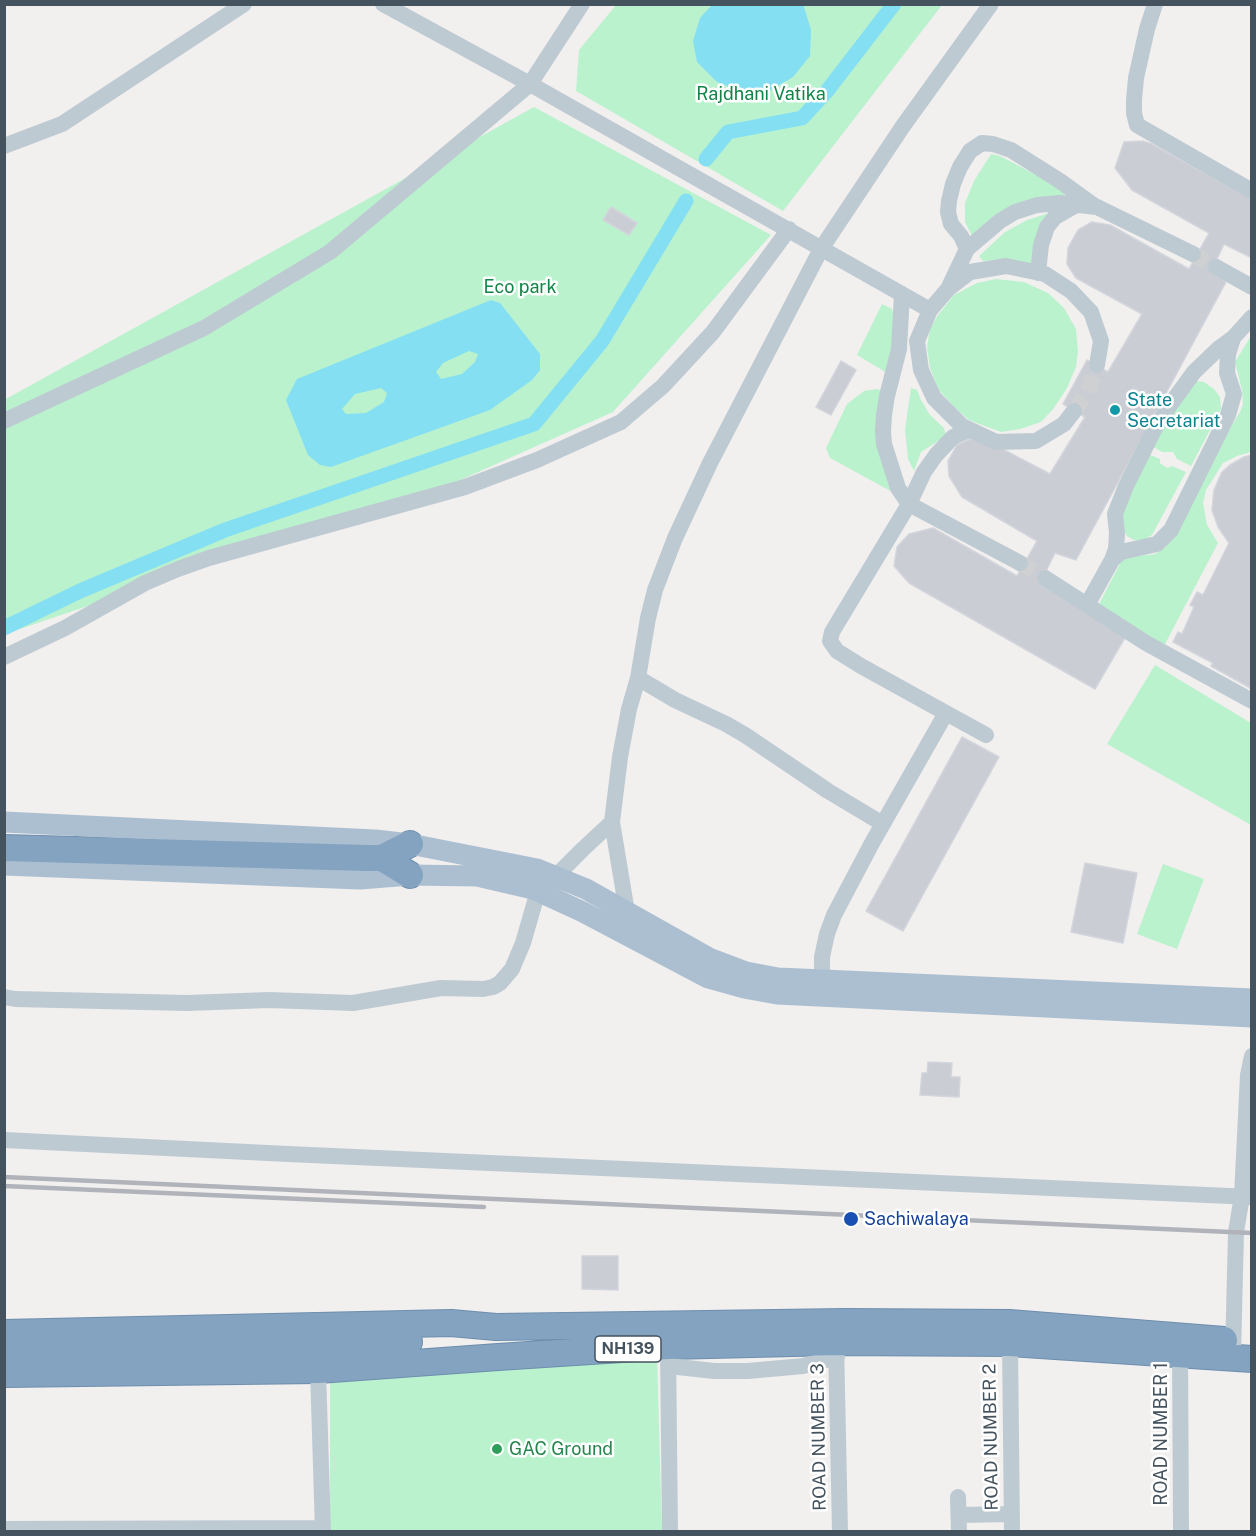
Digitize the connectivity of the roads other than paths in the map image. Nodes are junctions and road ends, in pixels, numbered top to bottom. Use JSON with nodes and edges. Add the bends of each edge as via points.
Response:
{"nodes":[{"id":1,"x":244,"y":4,"type":"edge"},
{"id":2,"x":383,"y":4,"type":"edge"},
{"id":3,"x":582,"y":4,"type":"edge"},
{"id":4,"x":991,"y":4,"type":"edge"},
{"id":5,"x":1155,"y":4,"type":"edge"},
{"id":6,"x":530,"y":84,"type":"junction"},
{"id":7,"x":4,"y":146,"type":"edge"},
{"id":8,"x":1251,"y":191,"type":"edge"},
{"id":9,"x":1076,"y":205,"type":"junction"},
{"id":10,"x":1097,"y":207,"type":"junction"},
{"id":11,"x":789,"y":229,"type":"junction"},
{"id":12,"x":821,"y":249,"type":"junction"},
{"id":13,"x":967,"y":249,"type":"junction"},
{"id":14,"x":1193,"y":254,"type":"tunnel mouth"},
{"id":15,"x":1216,"y":267,"type":"tunnel mouth"},
{"id":16,"x":1038,"y":273,"type":"junction"},
{"id":17,"x":1251,"y":286,"type":"edge"},
{"id":18,"x":948,"y":289,"type":"junction"},
{"id":19,"x":902,"y":294,"type":"junction"},
{"id":20,"x":930,"y":310,"type":"junction"},
{"id":21,"x":1251,"y":317,"type":"edge"},
{"id":22,"x":1233,"y":338,"type":"junction"},
{"id":23,"x":1097,"y":365,"type":"tunnel mouth"},
{"id":24,"x":1074,"y":411,"type":"tunnel mouth"},
{"id":25,"x":4,"y":421,"type":"edge"},
{"id":26,"x":969,"y":430,"type":"junction"},
{"id":27,"x":909,"y":504,"type":"junction"},
{"id":28,"x":1112,"y":560,"type":"junction"},
{"id":29,"x":1020,"y":563,"type":"tunnel mouth"},
{"id":30,"x":1045,"y":578,"type":"tunnel mouth"},
{"id":31,"x":1088,"y":605,"type":"junction"},
{"id":32,"x":4,"y":657,"type":"edge"},
{"id":33,"x":638,"y":678,"type":"junction"},
{"id":34,"x":1251,"y":701,"type":"edge"},
{"id":35,"x":946,"y":713,"type":"junction"},
{"id":36,"x":986,"y":735,"type":"dead end"},
{"id":37,"x":4,"y":822,"type":"edge"},
{"id":38,"x":612,"y":822,"type":"junction"},
{"id":39,"x":883,"y":824,"type":"junction"},
{"id":40,"x":410,"y":844,"type":"junction"},
{"id":41,"x":4,"y":848,"type":"edge"},
{"id":42,"x":374,"y":858,"type":"junction"},
{"id":43,"x":4,"y":865,"type":"edge"},
{"id":44,"x":410,"y":875,"type":"junction"},
{"id":45,"x":556,"y":876,"type":"junction"},
{"id":46,"x":538,"y":891,"type":"junction"},
{"id":47,"x":627,"y":912,"type":"junction"},
{"id":48,"x":822,"y":980,"type":"junction"},
{"id":49,"x":4,"y":997,"type":"edge"},
{"id":50,"x":1251,"y":999,"type":"edge"},
{"id":51,"x":1251,"y":1017,"type":"edge"},
{"id":52,"x":1251,"y":1056,"type":"edge"},
{"id":53,"x":4,"y":1140,"type":"edge"},
{"id":54,"x":1247,"y":1196,"type":"edge"},
{"id":55,"x":496,"y":1327,"type":"junction"},
{"id":56,"x":4,"y":1333,"type":"edge"},
{"id":57,"x":457,"y":1341,"type":"junction"},
{"id":58,"x":1010,"y":1342,"type":"junction"},
{"id":59,"x":1180,"y":1346,"type":"junction"},
{"id":60,"x":836,"y":1349,"type":"junction"},
{"id":61,"x":1242,"y":1350,"type":"edge"},
{"id":62,"x":4,"y":1353,"type":"edge"},
{"id":63,"x":669,"y":1356,"type":"junction"},
{"id":64,"x":498,"y":1357,"type":"junction"},
{"id":65,"x":318,"y":1370,"type":"junction"},
{"id":66,"x":4,"y":1374,"type":"edge"},
{"id":67,"x":958,"y":1497,"type":"dead end"},
{"id":68,"x":1012,"y":1514,"type":"junction"},
{"id":69,"x":959,"y":1523,"type":"edge"},
{"id":70,"x":4,"y":1528,"type":"edge"},
{"id":71,"x":323,"y":1530,"type":"edge"},
{"id":72,"x":670,"y":1532,"type":"edge"},
{"id":73,"x":840,"y":1532,"type":"edge"},
{"id":74,"x":1012,"y":1532,"type":"edge"},
{"id":75,"x":1181,"y":1532,"type":"edge"}],
"edges":[{"from":1,"to":7,"type":"street","via":[[62,124]]},
{"from":2,"to":6,"type":"street"},
{"from":3,"to":6,"type":"street"},
{"from":4,"to":12,"type":"street"},
{"from":5,"to":8,"type":"street","via":[[1136,78],[1137,125]]},
{"from":6,"to":11,"type":"street"},
{"from":6,"to":25,"type":"street","via":[[330,252],[204,328]]},
{"from":9,"to":10,"type":"street"},
{"from":9,"to":13,"type":"street","via":[[1037,205],[1015,212]]},
{"from":9,"to":16,"type":"street","via":[[1047,227]]},
{"from":10,"to":13,"type":"street","via":[[1011,150],[982,143],[970,151],[960,166],[948,212]]},
{"from":10,"to":14,"type":"street"},
{"from":11,"to":12,"type":"street"},
{"from":11,"to":32,"type":"street","via":[[713,332],[663,386],[621,422],[465,488],[178,569]]},
{"from":12,"to":19,"type":"street"},
{"from":12,"to":33,"type":"street","via":[[675,538],[655,590]]},
{"from":13,"to":18,"type":"street"},
{"from":15,"to":17,"type":"street"},
{"from":16,"to":18,"type":"street","via":[[1006,266],[970,272]]},
{"from":16,"to":23,"type":"street","via":[[1071,291],[1090,312],[1101,341]]},
{"from":18,"to":20,"type":"street"},
{"from":19,"to":20,"type":"street"},
{"from":19,"to":27,"type":"street","via":[[899,349],[883,431],[895,480]]},
{"from":20,"to":26,"type":"street","via":[[917,341],[921,370],[934,398]]},
{"from":21,"to":22,"type":"street"},
{"from":22,"to":28,"type":"street","via":[[1194,372],[1154,430],[1115,514],[1116,549]]},
{"from":22,"to":28,"type":"street","via":[[1227,373],[1234,394],[1228,415],[1171,530],[1157,544],[1121,552]]},
{"from":24,"to":26,"type":"street","via":[[1064,424],[1036,441],[996,442]]},
{"from":26,"to":27,"type":"street","via":[[953,437],[936,455]]},
{"from":27,"to":29,"type":"street"},
{"from":27,"to":35,"type":"street","via":[[830,641],[837,651],[861,666]]},
{"from":28,"to":31,"type":"street"},
{"from":30,"to":31,"type":"street"},
{"from":31,"to":34,"type":"street","via":[[1146,643]]},
{"from":33,"to":38,"type":"street","via":[[623,736]]},
{"from":33,"to":39,"type":"street","via":[[745,735]]},
{"from":35,"to":36,"type":"street"},
{"from":35,"to":39,"type":"street"},
{"from":37,"to":40,"type":"main road"},
{"from":38,"to":45,"type":"street"},
{"from":38,"to":47,"type":"street"},
{"from":39,"to":48,"type":"street","via":[[834,915],[822,957]]},
{"from":40,"to":42,"type":"highway"},
{"from":40,"to":45,"type":"main road"},
{"from":41,"to":42,"type":"highway"},
{"from":42,"to":44,"type":"highway"},
{"from":43,"to":44,"type":"main road","via":[[360,879]]},
{"from":44,"to":46,"type":"main road","via":[[477,876]]},
{"from":45,"to":47,"type":"main road"},
{"from":46,"to":49,"type":"street","via":[[512,969],[500,983],[483,989],[441,988],[353,1003],[269,1000],[187,1004]]},
{"from":46,"to":51,"type":"main road","via":[[708,978],[777,994]]},
{"from":47,"to":48,"type":"main road","via":[[709,958],[746,972]]},
{"from":48,"to":50,"type":"main road"},
{"from":52,"to":54,"type":"street"},
{"from":53,"to":54,"type":"street"},
{"from":54,"to":61,"type":"street","via":[[1236,1233]]},
{"from":55,"to":56,"type":"highway","number":"NH139","via":[[451,1323]]},
{"from":55,"to":57,"type":"highway"},
{"from":55,"to":59,"type":"highway","number":"NH139","via":[[1009,1323]]},
{"from":57,"to":62,"type":"highway"},
{"from":57,"to":64,"type":"highway"},
{"from":58,"to":59,"type":"highway","number":"NH139"},
{"from":58,"to":60,"type":"highway","number":"NH139"},
{"from":58,"to":68,"type":"street","name":"ROAD NUMBER 2"},
{"from":59,"to":61,"type":"highway","number":"NH139"},
{"from":59,"to":75,"type":"street","name":"ROAD NUMBER 1"},
{"from":60,"to":63,"type":"highway","number":"NH139"},
{"from":60,"to":73,"type":"street","name":"ROAD NUMBER 3"},
{"from":63,"to":64,"type":"highway","number":"NH139"},
{"from":63,"to":72,"type":"street"},
{"from":64,"to":65,"type":"highway","number":"NH139"},
{"from":65,"to":66,"type":"highway","number":"NH139"},
{"from":65,"to":71,"type":"street"},
{"from":67,"to":69,"type":"street"},
{"from":68,"to":69,"type":"street"},
{"from":68,"to":74,"type":"street","name":"ROAD NUMBER 2"},
{"from":70,"to":71,"type":"street"}]}
